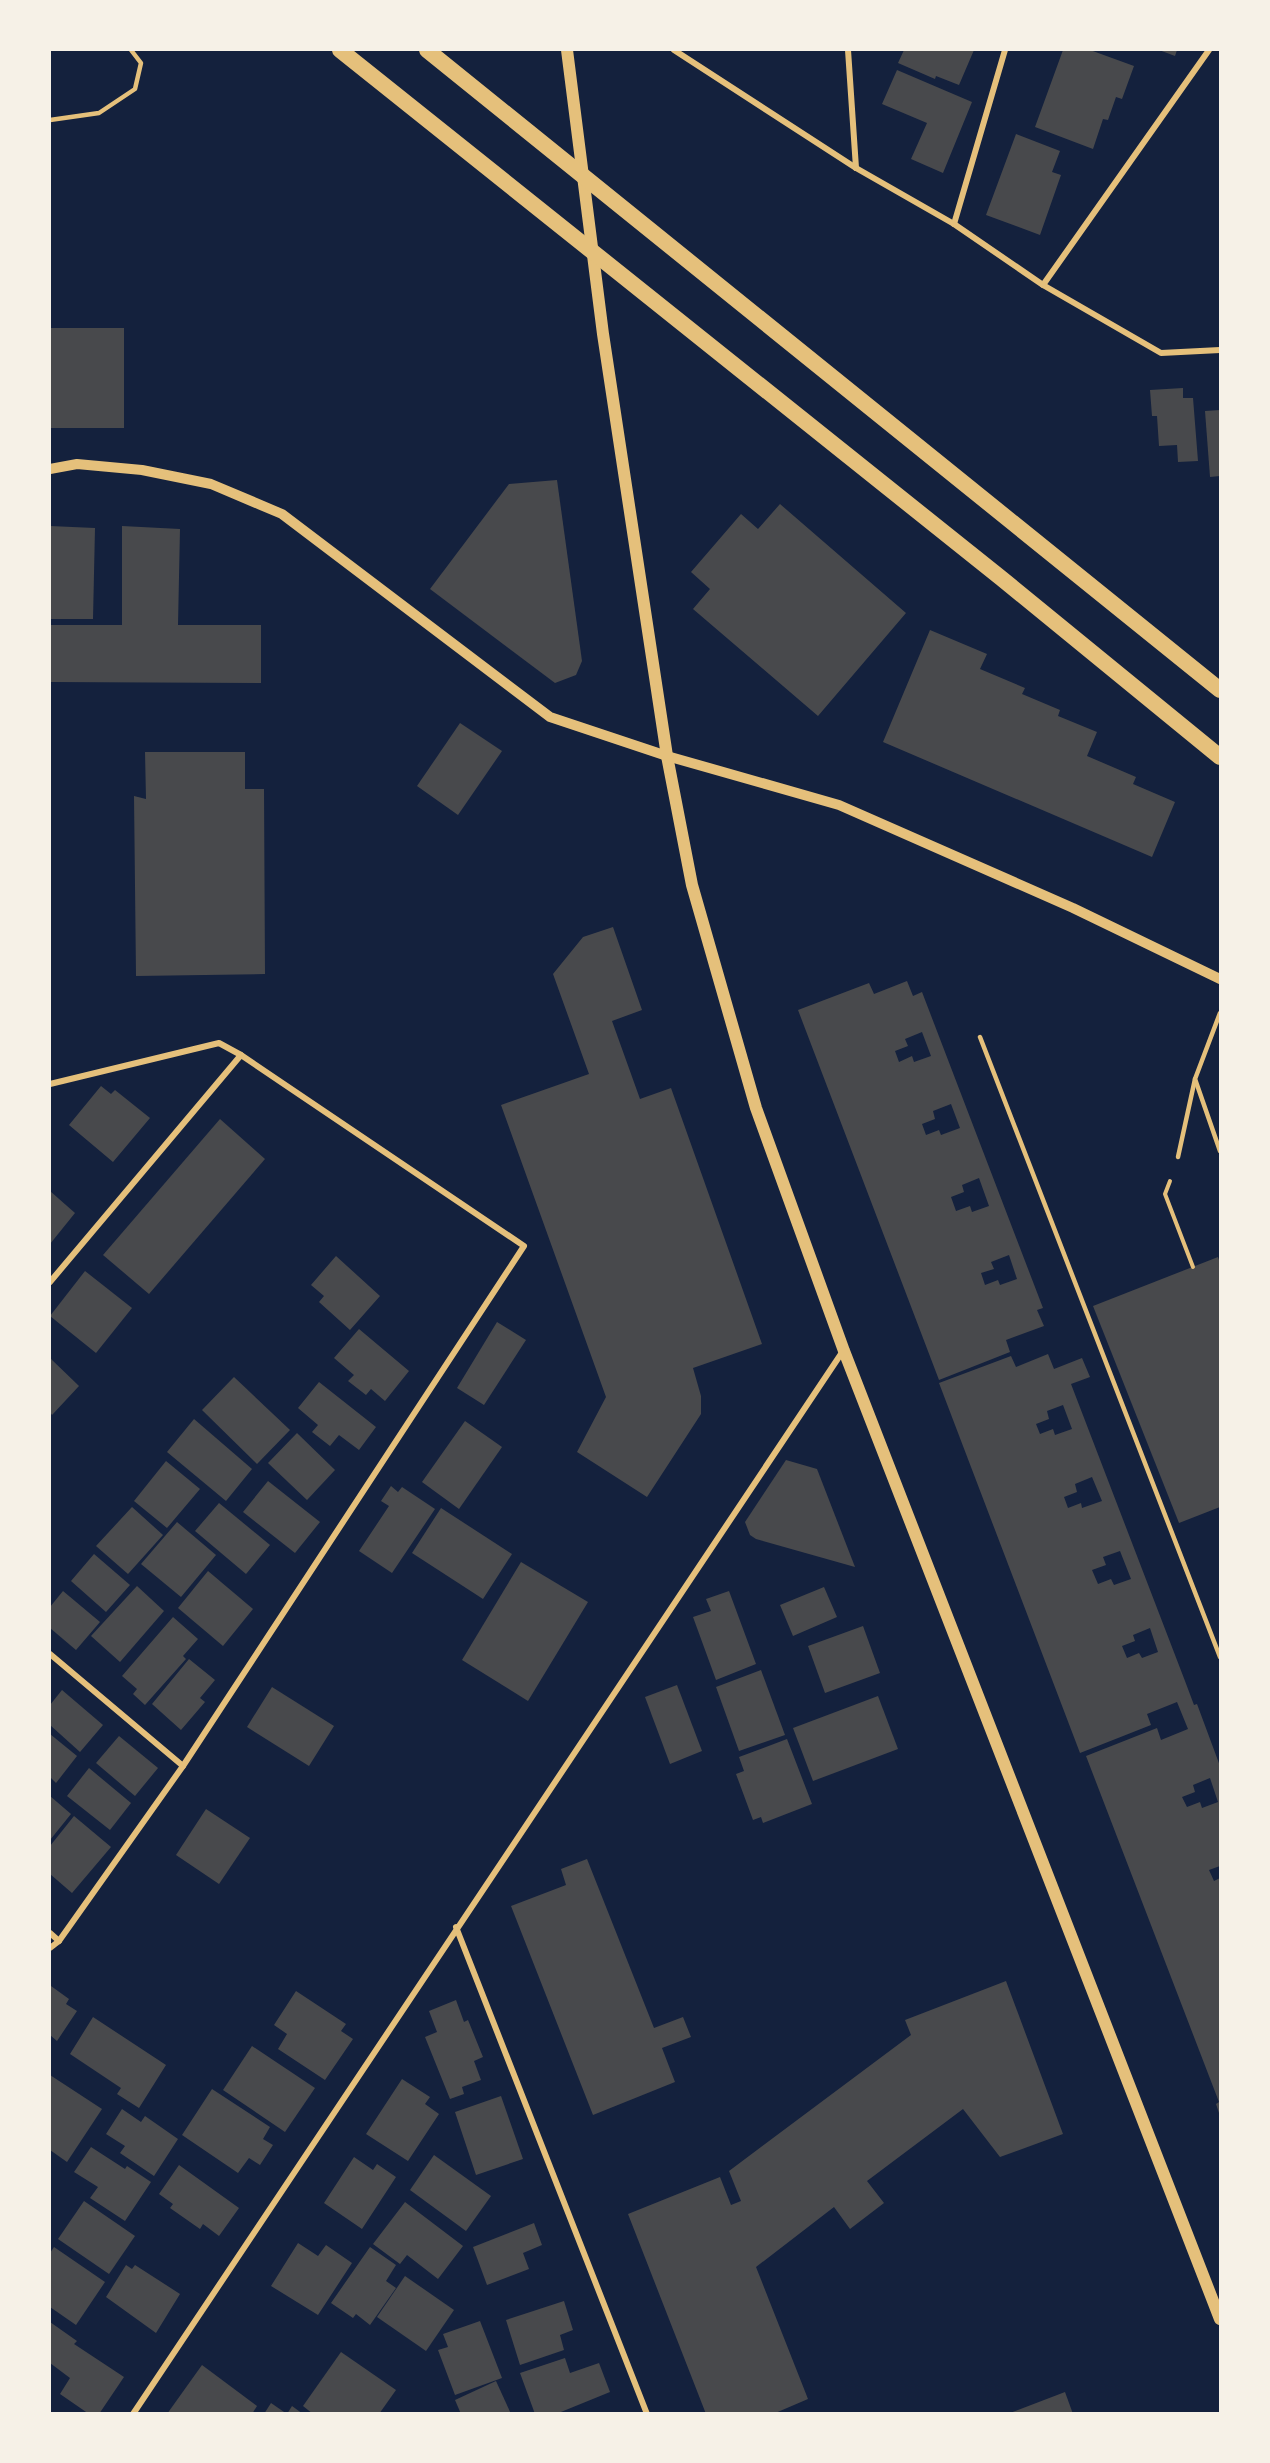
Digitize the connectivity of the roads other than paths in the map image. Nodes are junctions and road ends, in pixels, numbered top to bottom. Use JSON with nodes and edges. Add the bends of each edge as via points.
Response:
{"nodes":[{"id":1,"x":131,"y":50,"type":"edge"},
{"id":2,"x":340,"y":50,"type":"edge"},
{"id":3,"x":427,"y":50,"type":"edge"},
{"id":4,"x":567,"y":50,"type":"edge"},
{"id":5,"x":674,"y":50,"type":"edge"},
{"id":6,"x":848,"y":50,"type":"edge"},
{"id":7,"x":1005,"y":50,"type":"edge"},
{"id":8,"x":1209,"y":50,"type":"edge"},
{"id":9,"x":50,"y":120,"type":"edge"},
{"id":10,"x":856,"y":168,"type":"junction"},
{"id":11,"x":954,"y":224,"type":"junction"},
{"id":12,"x":1043,"y":285,"type":"junction"},
{"id":13,"x":1221,"y":350,"type":"edge"},
{"id":14,"x":50,"y":469,"type":"edge"},
{"id":15,"x":1221,"y":690,"type":"edge"},
{"id":16,"x":667,"y":756,"type":"junction"},
{"id":17,"x":1221,"y":757,"type":"edge"},
{"id":18,"x":1221,"y":979,"type":"edge"},
{"id":19,"x":1221,"y":1013,"type":"edge"},
{"id":20,"x":980,"y":1037,"type":"dead end"},
{"id":21,"x":241,"y":1055,"type":"junction"},
{"id":22,"x":1195,"y":1079,"type":"junction"},
{"id":23,"x":50,"y":1084,"type":"edge"},
{"id":24,"x":1221,"y":1151,"type":"edge"},
{"id":25,"x":1178,"y":1157,"type":"road end"},
{"id":26,"x":50,"y":1282,"type":"edge"},
{"id":27,"x":844,"y":1351,"type":"junction"},
{"id":28,"x":50,"y":1654,"type":"edge"},
{"id":29,"x":1221,"y":1657,"type":"edge"},
{"id":30,"x":183,"y":1766,"type":"junction"},
{"id":31,"x":456,"y":1927,"type":"junction"},
{"id":32,"x":50,"y":1933,"type":"edge"},
{"id":33,"x":59,"y":1941,"type":"junction"},
{"id":34,"x":50,"y":1948,"type":"edge"},
{"id":35,"x":1221,"y":2319,"type":"edge"},
{"id":36,"x":132,"y":2414,"type":"edge"},
{"id":37,"x":647,"y":2414,"type":"edge"}],
"edges":[{"from":1,"to":9,"type":"lane","via":[[141,63],[135,89],[99,113]]},
{"from":2,"to":17,"type":"highway"},
{"from":3,"to":15,"type":"highway"},
{"from":4,"to":16,"type":"main road","via":[[603,334]]},
{"from":5,"to":10,"type":"street"},
{"from":6,"to":10,"type":"street"},
{"from":7,"to":11,"type":"street"},
{"from":8,"to":12,"type":"street"},
{"from":10,"to":11,"type":"street"},
{"from":11,"to":12,"type":"street"},
{"from":12,"to":13,"type":"street","via":[[1161,353]]},
{"from":14,"to":16,"type":"street","via":[[77,464],[142,470],[211,484],[282,514],[550,717]]},
{"from":16,"to":18,"type":"street","via":[[839,805],[1073,908]]},
{"from":16,"to":27,"type":"main road","via":[[692,885],[756,1108]]},
{"from":19,"to":22,"type":"lane"},
{"from":20,"to":29,"type":"lane"},
{"from":21,"to":23,"type":"street","via":[[219,1043]]},
{"from":21,"to":26,"type":"street"},
{"from":21,"to":30,"type":"street","via":[[524,1246]]},
{"from":22,"to":24,"type":"lane"},
{"from":22,"to":25,"type":"lane"},
{"from":27,"to":31,"type":"street"},
{"from":27,"to":35,"type":"main road"},
{"from":28,"to":30,"type":"street"},
{"from":30,"to":33,"type":"street"},
{"from":31,"to":36,"type":"street"},
{"from":31,"to":37,"type":"street"},
{"from":32,"to":33,"type":"street"},
{"from":33,"to":34,"type":"street"}]}
